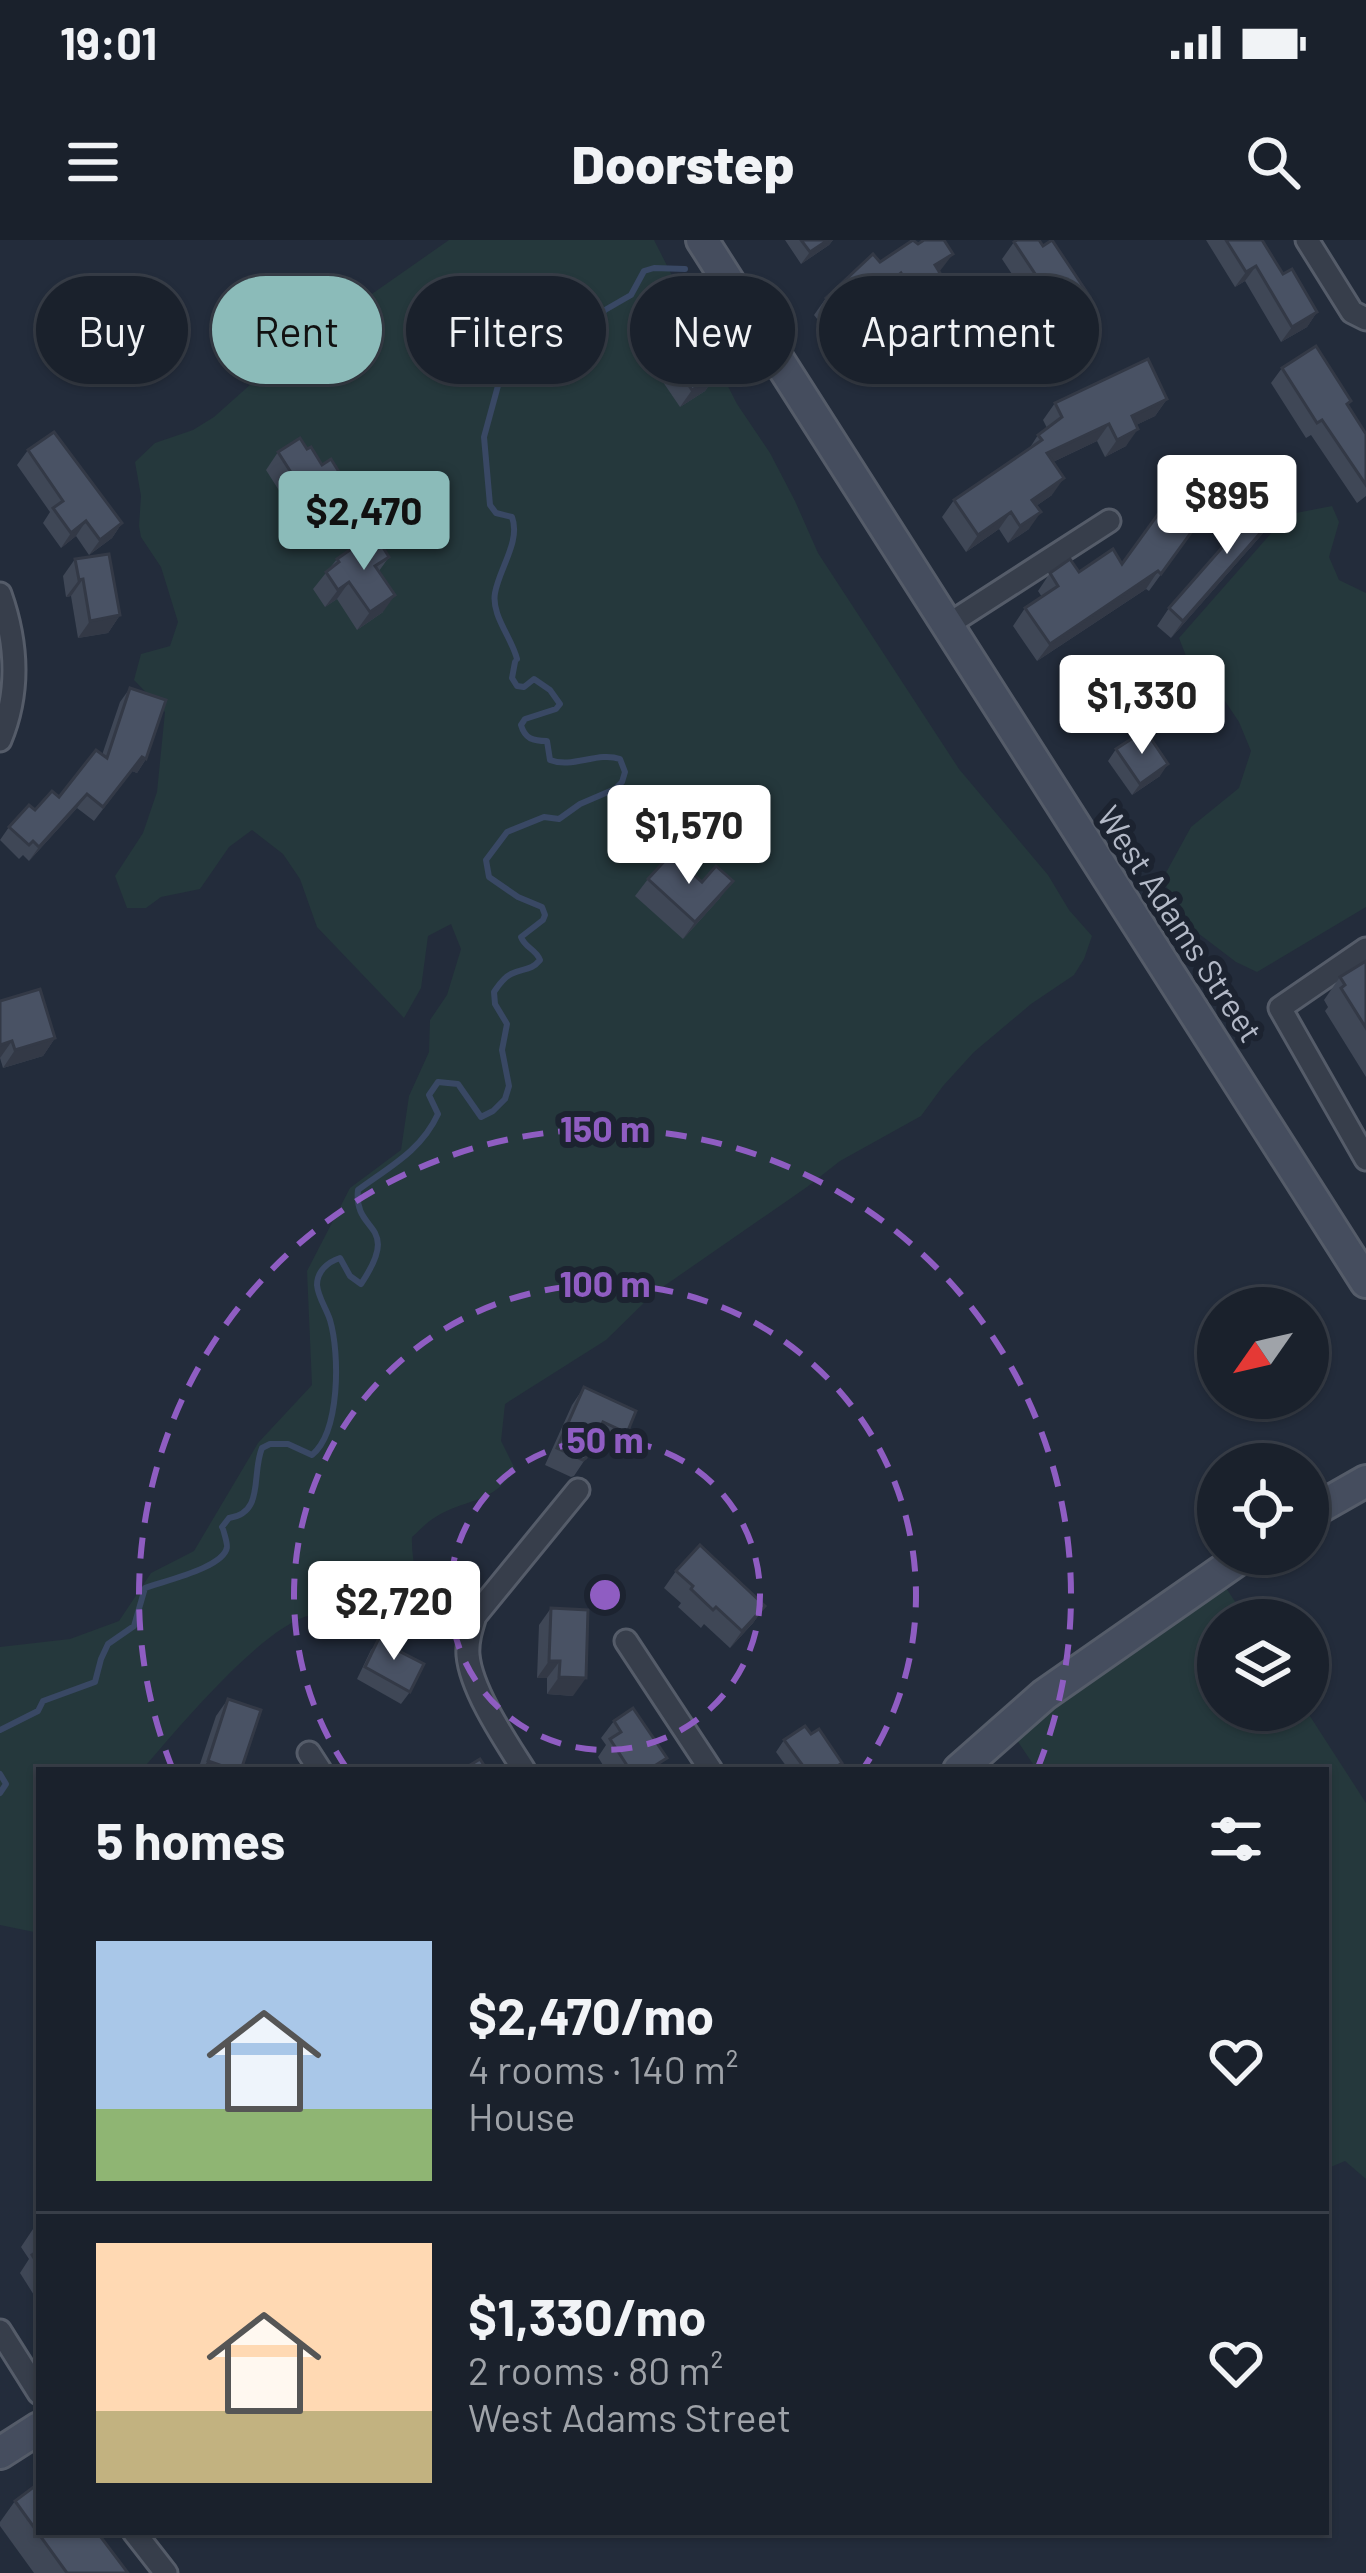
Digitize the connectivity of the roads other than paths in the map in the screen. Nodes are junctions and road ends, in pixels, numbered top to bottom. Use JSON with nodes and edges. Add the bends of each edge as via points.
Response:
{"nodes":[{"id":1,"x":701,"y":240,"type":"edge"},
{"id":2,"x":1307,"y":240,"type":"edge"},
{"id":3,"x":1366,"y":319,"type":"edge"},
{"id":4,"x":1108,"y":521,"type":"dead end"},
{"id":5,"x":0,"y":594,"type":"edge"},
{"id":6,"x":946,"y":626,"type":"junction"},
{"id":7,"x":0,"y":740,"type":"edge"},
{"id":8,"x":1366,"y":949,"type":"edge"},
{"id":9,"x":1366,"y":1160,"type":"edge"},
{"id":10,"x":1366,"y":1282,"type":"edge"},
{"id":11,"x":1366,"y":1481,"type":"edge"},
{"id":12,"x":578,"y":1490,"type":"dead end"},
{"id":13,"x":1329,"y":1502,"type":"edge"},
{"id":14,"x":1216,"y":1575,"type":"edge"},
{"id":15,"x":626,"y":1641,"type":"dead end"},
{"id":16,"x":522,"y":1767,"type":"edge"},
{"id":17,"x":708,"y":1767,"type":"edge"},
{"id":18,"x":962,"y":1767,"type":"edge"},
{"id":19,"x":0,"y":2331,"type":"edge"},
{"id":20,"x":36,"y":2388,"type":"edge"},
{"id":21,"x":36,"y":2430,"type":"edge"},
{"id":22,"x":0,"y":2453,"type":"edge"},
{"id":23,"x":136,"y":2535,"type":"edge"},
{"id":24,"x":166,"y":2573,"type":"edge"}],
"edges":[{"from":1,"to":6,"type":"street","name":"West Adams Street"},
{"from":2,"to":3,"type":"street","via":[[1352,312]]},
{"from":4,"to":6,"type":"street"},
{"from":5,"to":7,"type":"street","via":[[15,670]]},
{"from":6,"to":10,"type":"street","name":"West Adams Street"},
{"from":8,"to":9,"type":"street","via":[[1280,1008]]},
{"from":11,"to":13,"type":"street"},
{"from":12,"to":16,"type":"street","via":[[475,1616],[469,1636],[472,1676]]},
{"from":14,"to":18,"type":"street","via":[[1044,1695]]},
{"from":15,"to":17,"type":"street"},
{"from":19,"to":20,"type":"street"},
{"from":21,"to":22,"type":"street"},
{"from":23,"to":24,"type":"street"}]}
